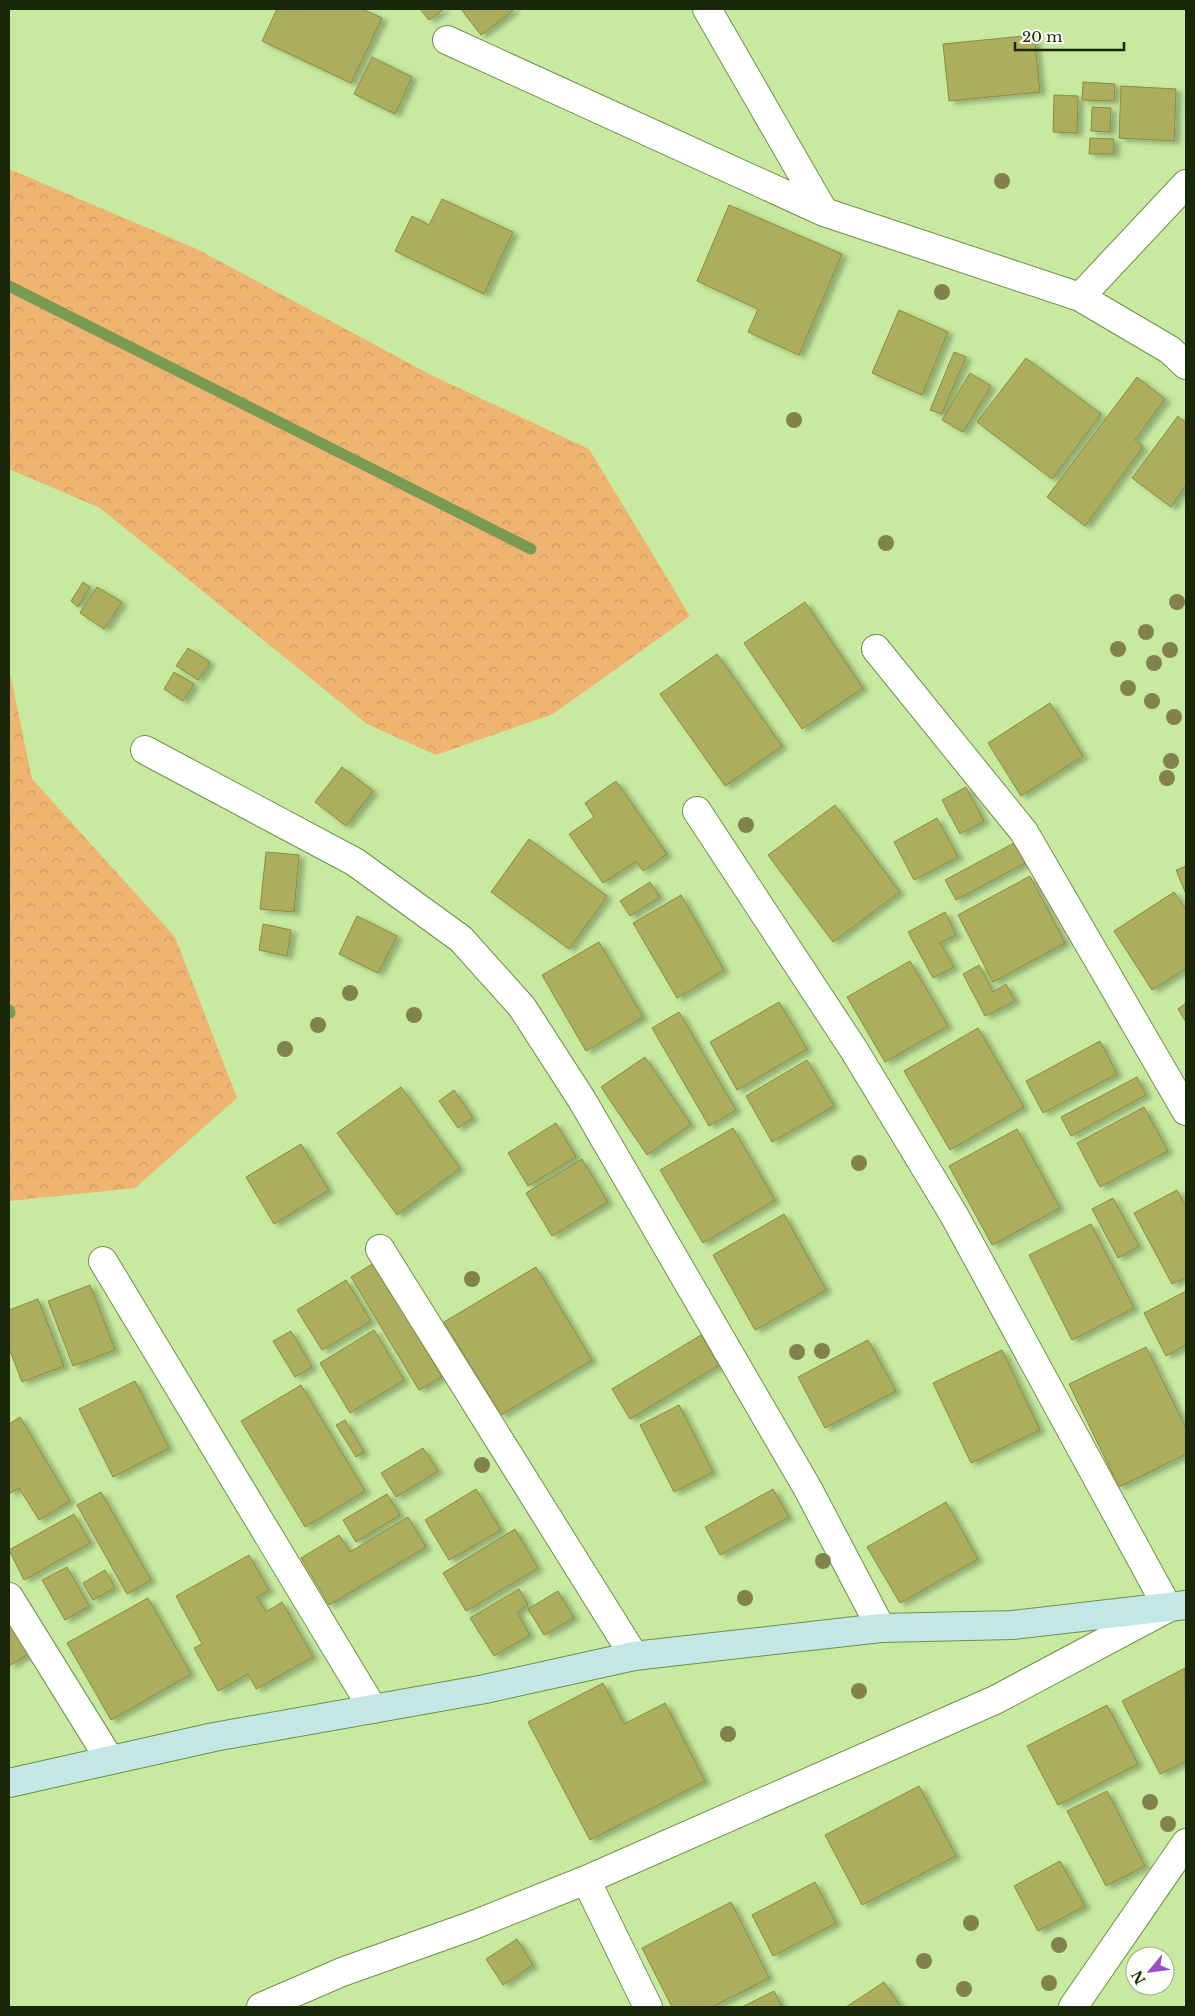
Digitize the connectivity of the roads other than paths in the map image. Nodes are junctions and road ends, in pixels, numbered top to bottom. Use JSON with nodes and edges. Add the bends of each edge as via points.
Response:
{"nodes":[{"id":1,"x":707,"y":9,"type":"edge"},
{"id":2,"x":447,"y":40,"type":"dead end"},
{"id":3,"x":1186,"y":184,"type":"edge"},
{"id":4,"x":824,"y":212,"type":"junction"},
{"id":5,"x":1080,"y":297,"type":"junction"},
{"id":6,"x":1186,"y":365,"type":"edge"},
{"id":7,"x":876,"y":649,"type":"dead end"},
{"id":8,"x":145,"y":750,"type":"dead end"},
{"id":9,"x":697,"y":811,"type":"dead end"},
{"id":10,"x":1186,"y":1111,"type":"edge"},
{"id":11,"x":380,"y":1249,"type":"dead end"},
{"id":12,"x":103,"y":1260,"type":"dead end"},
{"id":13,"x":9,"y":1597,"type":"edge"},
{"id":14,"x":1177,"y":1606,"type":"edge"},
{"id":15,"x":881,"y":1628,"type":"junction"},
{"id":16,"x":634,"y":1656,"type":"junction"},
{"id":17,"x":373,"y":1708,"type":"junction"},
{"id":18,"x":110,"y":1760,"type":"junction"},
{"id":19,"x":9,"y":1783,"type":"edge"},
{"id":20,"x":1186,"y":1843,"type":"edge"},
{"id":21,"x":586,"y":1880,"type":"junction"},
{"id":22,"x":261,"y":2007,"type":"edge"},
{"id":23,"x":648,"y":2007,"type":"edge"},
{"id":24,"x":1073,"y":2007,"type":"edge"}],
"edges":[{"from":1,"to":4,"type":"street"},
{"from":2,"to":4,"type":"street"},
{"from":3,"to":5,"type":"street"},
{"from":4,"to":5,"type":"street"},
{"from":5,"to":6,"type":"street","via":[[1170,350]]},
{"from":7,"to":10,"type":"street","via":[[1024,832]]},
{"from":8,"to":15,"type":"street","via":[[355,862],[461,939],[522,1007],[582,1100],[808,1489]]},
{"from":9,"to":14,"type":"street","via":[[854,1050],[954,1215]]},
{"from":11,"to":16,"type":"street"},
{"from":12,"to":17,"type":"street"},
{"from":13,"to":18,"type":"street"},
{"from":14,"to":15,"type":"street","via":[[1013,1624]]},
{"from":14,"to":21,"type":"street","via":[[995,1700]]},
{"from":15,"to":16,"type":"street"},
{"from":16,"to":17,"type":"street","via":[[485,1689]]},
{"from":17,"to":18,"type":"street"},
{"from":18,"to":19,"type":"street"},
{"from":20,"to":24,"type":"street"},
{"from":21,"to":22,"type":"street","via":[[342,1972]]},
{"from":21,"to":23,"type":"street"}]}
